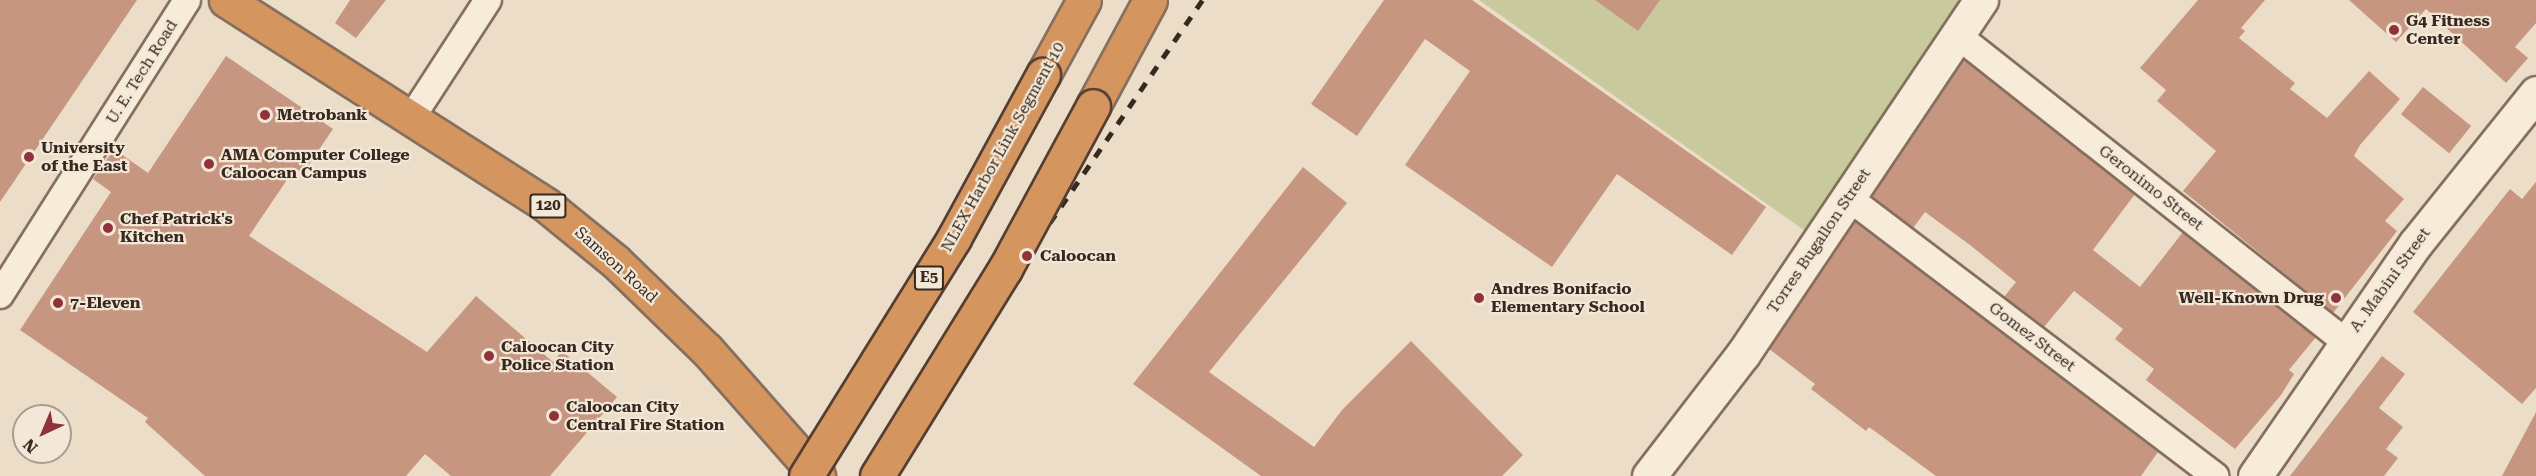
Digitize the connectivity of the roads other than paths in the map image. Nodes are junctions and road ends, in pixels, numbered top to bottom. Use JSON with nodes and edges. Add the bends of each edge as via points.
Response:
{"nodes":[{"id":1,"x":187,"y":0,"type":"edge"},
{"id":2,"x":226,"y":0,"type":"edge"},
{"id":3,"x":488,"y":0,"type":"edge"},
{"id":4,"x":1084,"y":0,"type":"edge"},
{"id":5,"x":1150,"y":0,"type":"edge"},
{"id":6,"x":1981,"y":0,"type":"edge"},
{"id":7,"x":1957,"y":35,"type":"junction"},
{"id":8,"x":2536,"y":93,"type":"edge"},
{"id":9,"x":410,"y":120,"type":"junction"},
{"id":10,"x":1849,"y":198,"type":"junction"},
{"id":11,"x":0,"y":295,"type":"edge"},
{"id":12,"x":2345,"y":341,"type":"junction"},
{"id":13,"x":806,"y":476,"type":"edge"},
{"id":14,"x":818,"y":476,"type":"edge"},
{"id":15,"x":877,"y":476,"type":"edge"},
{"id":16,"x":1649,"y":476,"type":"edge"},
{"id":17,"x":2215,"y":476,"type":"edge"},
{"id":18,"x":2255,"y":476,"type":"edge"}],
"edges":[{"from":1,"to":11,"type":"street","name":"U. E. Tech Road"},
{"from":2,"to":9,"type":"highway","name":"Samson Road","number":"120"},
{"from":3,"to":9,"type":"street"},
{"from":4,"to":13,"type":"highway","name":"NLEX Harbor Link Segment 10","number":"E5","bridge":true,"via":[[954,238]]},
{"from":5,"to":15,"type":"highway","bridge":true,"via":[[1005,269]]},
{"from":6,"to":7,"type":"street","name":"Torres Bugallon Street"},
{"from":7,"to":10,"type":"street","name":"Torres Bugallon Street"},
{"from":7,"to":12,"type":"street","name":"Geronimo Street"},
{"from":8,"to":12,"type":"street","name":"A. Mabini Street","via":[[2416,243]]},
{"from":9,"to":14,"type":"highway","name":"Samson Road","number":"120","via":[[546,205],[615,261],[707,350]]},
{"from":10,"to":16,"type":"street","name":"Torres Bugallon Street","via":[[1743,354]]},
{"from":10,"to":17,"type":"street","name":"Gomez Street"},
{"from":12,"to":18,"type":"street","name":"A. Mabini Street"}]}
